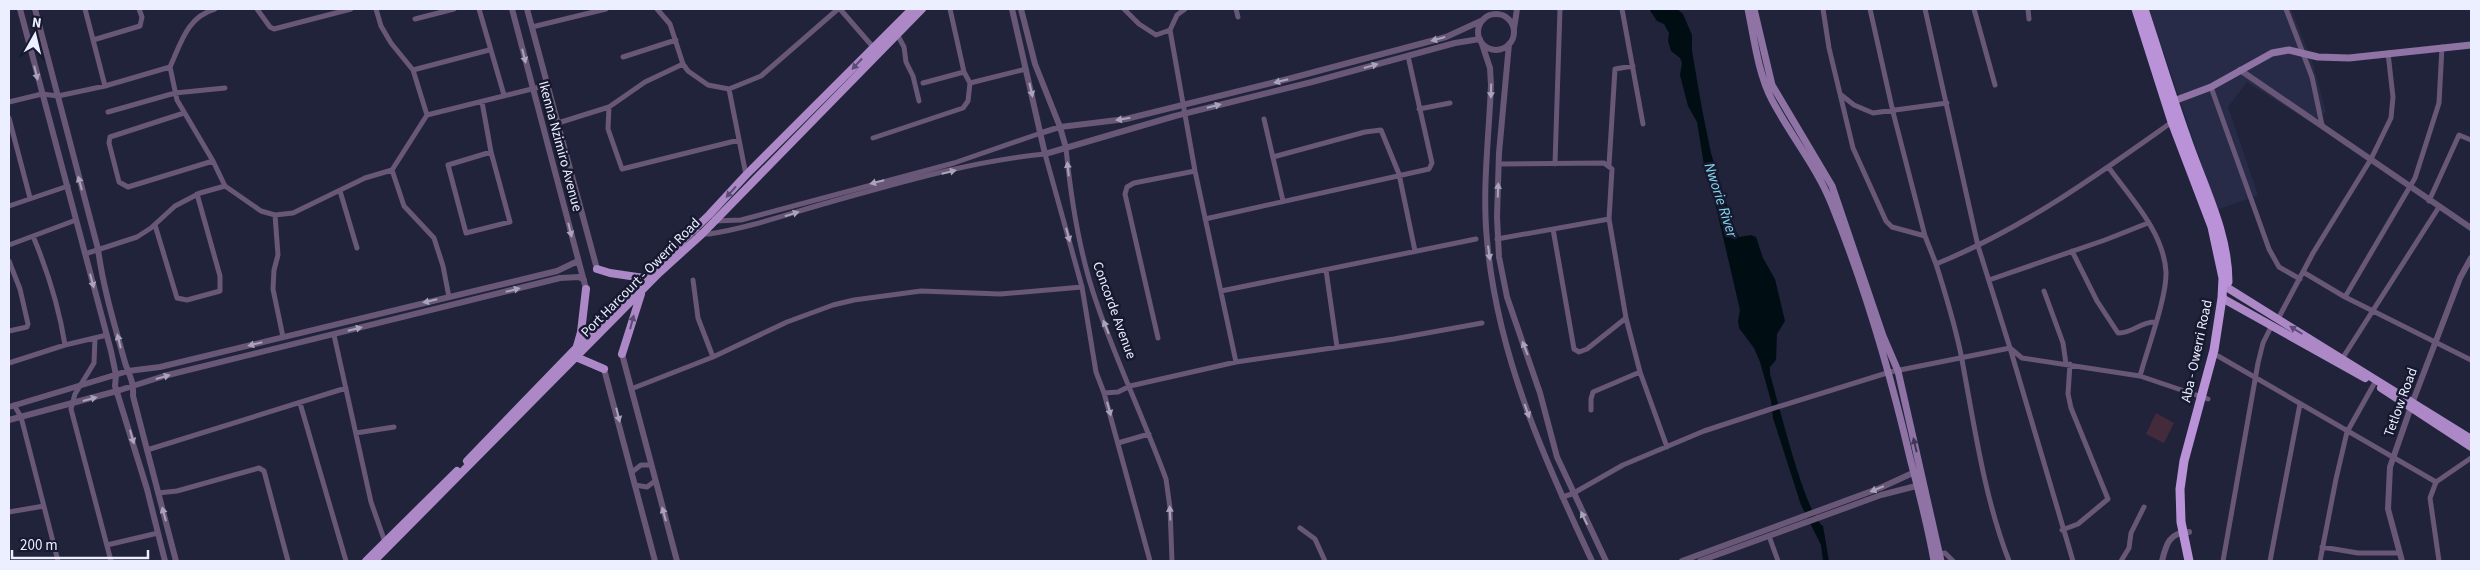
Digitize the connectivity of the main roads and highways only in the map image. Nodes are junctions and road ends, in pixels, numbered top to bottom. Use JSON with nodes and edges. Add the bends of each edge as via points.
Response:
{"nodes":[{"id":1,"x":912,"y":9,"type":"edge"},
{"id":2,"x":922,"y":9,"type":"edge"},
{"id":3,"x":1748,"y":9,"type":"edge"},
{"id":4,"x":1754,"y":9,"type":"edge"},
{"id":5,"x":2136,"y":9,"type":"edge"},
{"id":6,"x":2144,"y":9,"type":"edge"},
{"id":7,"x":2471,"y":45,"type":"edge"},
{"id":8,"x":2170,"y":103,"type":"junction"},
{"id":9,"x":821,"y":107,"type":"junction"},
{"id":10,"x":2210,"y":214,"type":"junction"},
{"id":11,"x":710,"y":219,"type":"junction"},
{"id":12,"x":597,"y":269,"type":"road end"},
{"id":13,"x":644,"y":278,"type":"junction"},
{"id":14,"x":2225,"y":286,"type":"junction"},
{"id":15,"x":586,"y":289,"type":"road end"},
{"id":16,"x":643,"y":290,"type":"junction"},
{"id":17,"x":2224,"y":299,"type":"junction"},
{"id":18,"x":576,"y":349,"type":"junction"},
{"id":19,"x":622,"y":354,"type":"road end"},
{"id":20,"x":576,"y":357,"type":"junction"},
{"id":21,"x":604,"y":368,"type":"road end"},
{"id":22,"x":2205,"y":398,"type":"junction"},
{"id":23,"x":2411,"y":404,"type":"junction"},
{"id":24,"x":2471,"y":438,"type":"edge"},
{"id":25,"x":2471,"y":447,"type":"edge"},
{"id":26,"x":1918,"y":471,"type":"junction"},
{"id":27,"x":2186,"y":532,"type":"junction"},
{"id":28,"x":1935,"y":556,"type":"edge"},
{"id":29,"x":366,"y":561,"type":"edge"},
{"id":30,"x":376,"y":561,"type":"edge"},
{"id":31,"x":1941,"y":561,"type":"edge"},
{"id":32,"x":2189,"y":561,"type":"edge"},
{"id":33,"x":2195,"y":561,"type":"edge"}],
"edges":[{"from":1,"to":9,"type":"main road","name":"Port Harcourt - Owerri Road","one_way":true,"via":[[873,47]]},
{"from":2,"to":9,"type":"main road","name":"Port Harcourt - Owerri Road"},
{"from":3,"to":26,"type":"main road","via":[[1772,100],[1814,166],[1832,205],[1890,372]]},
{"from":26,"to":4,"type":"main road","one_way":true,"via":[[1898,371],[1832,186],[1772,85]]},
{"from":5,"to":8,"type":"highway","name":"Aba - Owerri Road"},
{"from":6,"to":8,"type":"highway","name":"Aba - Owerri Road"},
{"from":7,"to":8,"type":"main road","via":[[2349,58],[2318,57],[2289,50],[2272,53],[2211,87]]},
{"from":8,"to":10,"type":"highway","name":"Aba - Owerri Road"},
{"from":8,"to":10,"type":"highway","name":"Aba - Owerri Road","via":[[2172,122]]},
{"from":9,"to":11,"type":"main road","name":"Port Harcourt - Owerri Road"},
{"from":9,"to":11,"type":"main road","name":"Port Harcourt - Owerri Road","one_way":true,"via":[[746,175]]},
{"from":10,"to":14,"type":"highway","name":"Aba - Owerri Road"},
{"from":11,"to":13,"type":"main road","name":"Port Harcourt - Owerri Road"},
{"from":11,"to":16,"type":"main road","name":"Port Harcourt - Owerri Road","via":[[702,234]]},
{"from":12,"to":13,"type":"main road"},
{"from":13,"to":18,"type":"main road","name":"Port Harcourt - Owerri Road"},
{"from":14,"to":17,"type":"highway","name":"Aba - Owerri Road"},
{"from":23,"to":14,"type":"main road","one_way":true},
{"from":15,"to":18,"type":"main road"},
{"from":19,"to":16,"type":"main road","one_way":true},
{"from":16,"to":20,"type":"main road","name":"Port Harcourt - Owerri Road"},
{"from":17,"to":22,"type":"highway","name":"Aba - Owerri Road"},
{"from":17,"to":22,"type":"highway","name":"Aba - Owerri Road","via":[[2218,356]]},
{"from":17,"to":23,"type":"main road"},
{"from":18,"to":29,"type":"main road","name":"Port Harcourt - Owerri Road"},
{"from":20,"to":21,"type":"main road"},
{"from":20,"to":30,"type":"main road","name":"Port Harcourt - Owerri Road"},
{"from":22,"to":27,"type":"highway","name":"Aba - Owerri Road","via":[[2182,475],[2180,505]]},
{"from":23,"to":24,"type":"main road"},
{"from":23,"to":25,"type":"main road"},
{"from":26,"to":28,"type":"main road"},
{"from":27,"to":32,"type":"highway","name":"Aba - Owerri Road"},
{"from":27,"to":33,"type":"highway","name":"Aba - Owerri Road"},
{"from":28,"to":31,"type":"main road"}]}
